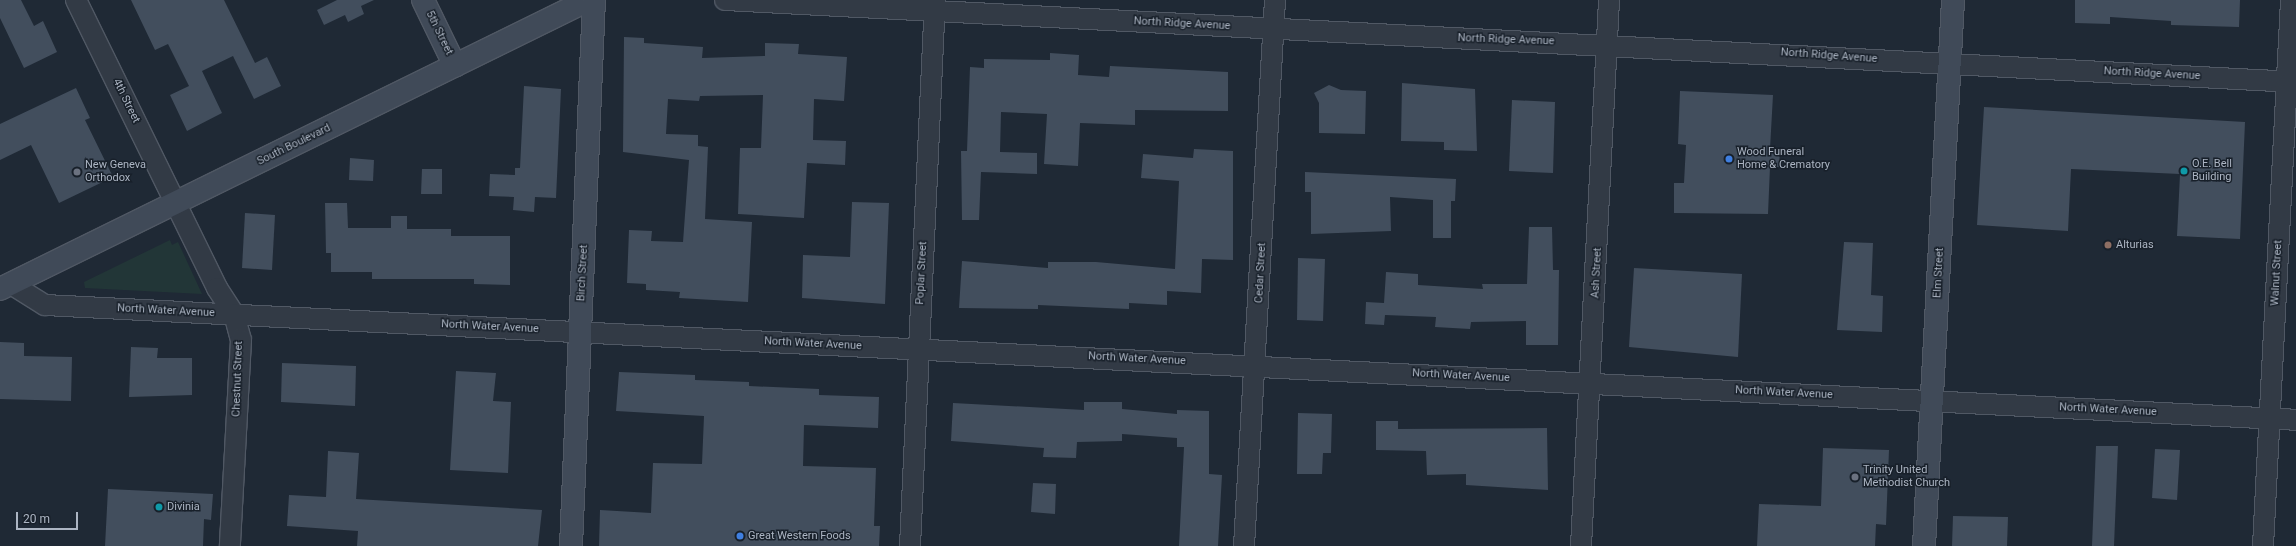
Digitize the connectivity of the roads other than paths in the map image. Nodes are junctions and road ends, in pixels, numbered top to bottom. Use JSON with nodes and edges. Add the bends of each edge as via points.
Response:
{"nodes":[{"id":1,"x":76,"y":0,"type":"edge"},
{"id":2,"x":422,"y":0,"type":"edge"},
{"id":3,"x":588,"y":0,"type":"edge"},
{"id":4,"x":594,"y":0,"type":"edge"},
{"id":5,"x":725,"y":0,"type":"edge"},
{"id":6,"x":1275,"y":0,"type":"edge"},
{"id":7,"x":1609,"y":0,"type":"edge"},
{"id":8,"x":1953,"y":0,"type":"edge"},
{"id":9,"x":2291,"y":0,"type":"edge"},
{"id":10,"x":935,"y":6,"type":"edge"},
{"id":11,"x":1273,"y":29,"type":"junction"},
{"id":12,"x":1608,"y":47,"type":"junction"},
{"id":13,"x":1950,"y":64,"type":"junction"},
{"id":14,"x":455,"y":66,"type":"junction"},
{"id":15,"x":2291,"y":81,"type":"edge"},
{"id":16,"x":175,"y":203,"type":"junction"},
{"id":17,"x":5,"y":286,"type":"edge"},
{"id":18,"x":234,"y":314,"type":"junction"},
{"id":19,"x":580,"y":332,"type":"junction"},
{"id":20,"x":918,"y":349,"type":"junction"},
{"id":21,"x":1256,"y":365,"type":"junction"},
{"id":22,"x":1592,"y":384,"type":"junction"},
{"id":23,"x":1933,"y":400,"type":"junction"},
{"id":24,"x":2269,"y":419,"type":"junction"},
{"id":25,"x":2296,"y":420,"type":"edge"},
{"id":26,"x":230,"y":546,"type":"edge"},
{"id":27,"x":571,"y":546,"type":"edge"},
{"id":28,"x":910,"y":546,"type":"edge"},
{"id":29,"x":1244,"y":546,"type":"edge"},
{"id":30,"x":1581,"y":546,"type":"edge"},
{"id":31,"x":1924,"y":546,"type":"edge"},
{"id":32,"x":2263,"y":546,"type":"edge"}],
"edges":[{"from":1,"to":16,"type":"street","name":"4th Street"},
{"from":2,"to":14,"type":"street","name":"5th Street"},
{"from":3,"to":14,"type":"street","name":"South Boulevard"},
{"from":4,"to":19,"type":"street","name":"Birch Street"},
{"from":5,"to":10,"type":"street","name":"North Ridge Avenue"},
{"from":6,"to":11,"type":"street","name":"Cedar Street"},
{"from":7,"to":12,"type":"street","name":"Ash Street"},
{"from":8,"to":13,"type":"street","name":"Elm Street"},
{"from":9,"to":15,"type":"street","name":"Walnut Street"},
{"from":10,"to":11,"type":"street","name":"North Ridge Avenue"},
{"from":10,"to":20,"type":"street","name":"Poplar Street"},
{"from":11,"to":12,"type":"street","name":"North Ridge Avenue"},
{"from":11,"to":21,"type":"street","name":"Cedar Street"},
{"from":12,"to":13,"type":"street","name":"North Ridge Avenue","via":[[1780,52]]},
{"from":12,"to":22,"type":"street","name":"Ash Street","via":[[1603,70]]},
{"from":13,"to":15,"type":"street","name":"North Ridge Avenue"},
{"from":13,"to":23,"type":"street","name":"Elm Street"},
{"from":14,"to":16,"type":"street","name":"South Boulevard"},
{"from":15,"to":24,"type":"street","name":"Walnut Street"},
{"from":16,"to":17,"type":"street","name":"South Boulevard"},
{"from":16,"to":18,"type":"street","name":"Chestnut Street","via":[[217,288]]},
{"from":17,"to":18,"type":"street","name":"North Water Avenue","via":[[45,305]]},
{"from":18,"to":19,"type":"street","name":"North Water Avenue"},
{"from":18,"to":26,"type":"street","name":"Chestnut Street","via":[[241,340]]},
{"from":19,"to":20,"type":"street","name":"North Water Avenue"},
{"from":19,"to":27,"type":"street","name":"Birch Street"},
{"from":20,"to":21,"type":"street","name":"North Water Avenue"},
{"from":20,"to":28,"type":"street","name":"Poplar Street"},
{"from":21,"to":22,"type":"street","name":"North Water Avenue"},
{"from":21,"to":29,"type":"street","name":"Cedar Street"},
{"from":22,"to":23,"type":"street","name":"North Water Avenue"},
{"from":22,"to":30,"type":"street","name":"Ash Street"},
{"from":23,"to":24,"type":"street","name":"North Water Avenue"},
{"from":23,"to":31,"type":"street","name":"Elm Street"},
{"from":24,"to":25,"type":"street","name":"North Water Avenue"},
{"from":24,"to":32,"type":"street","name":"Walnut Street"}]}
